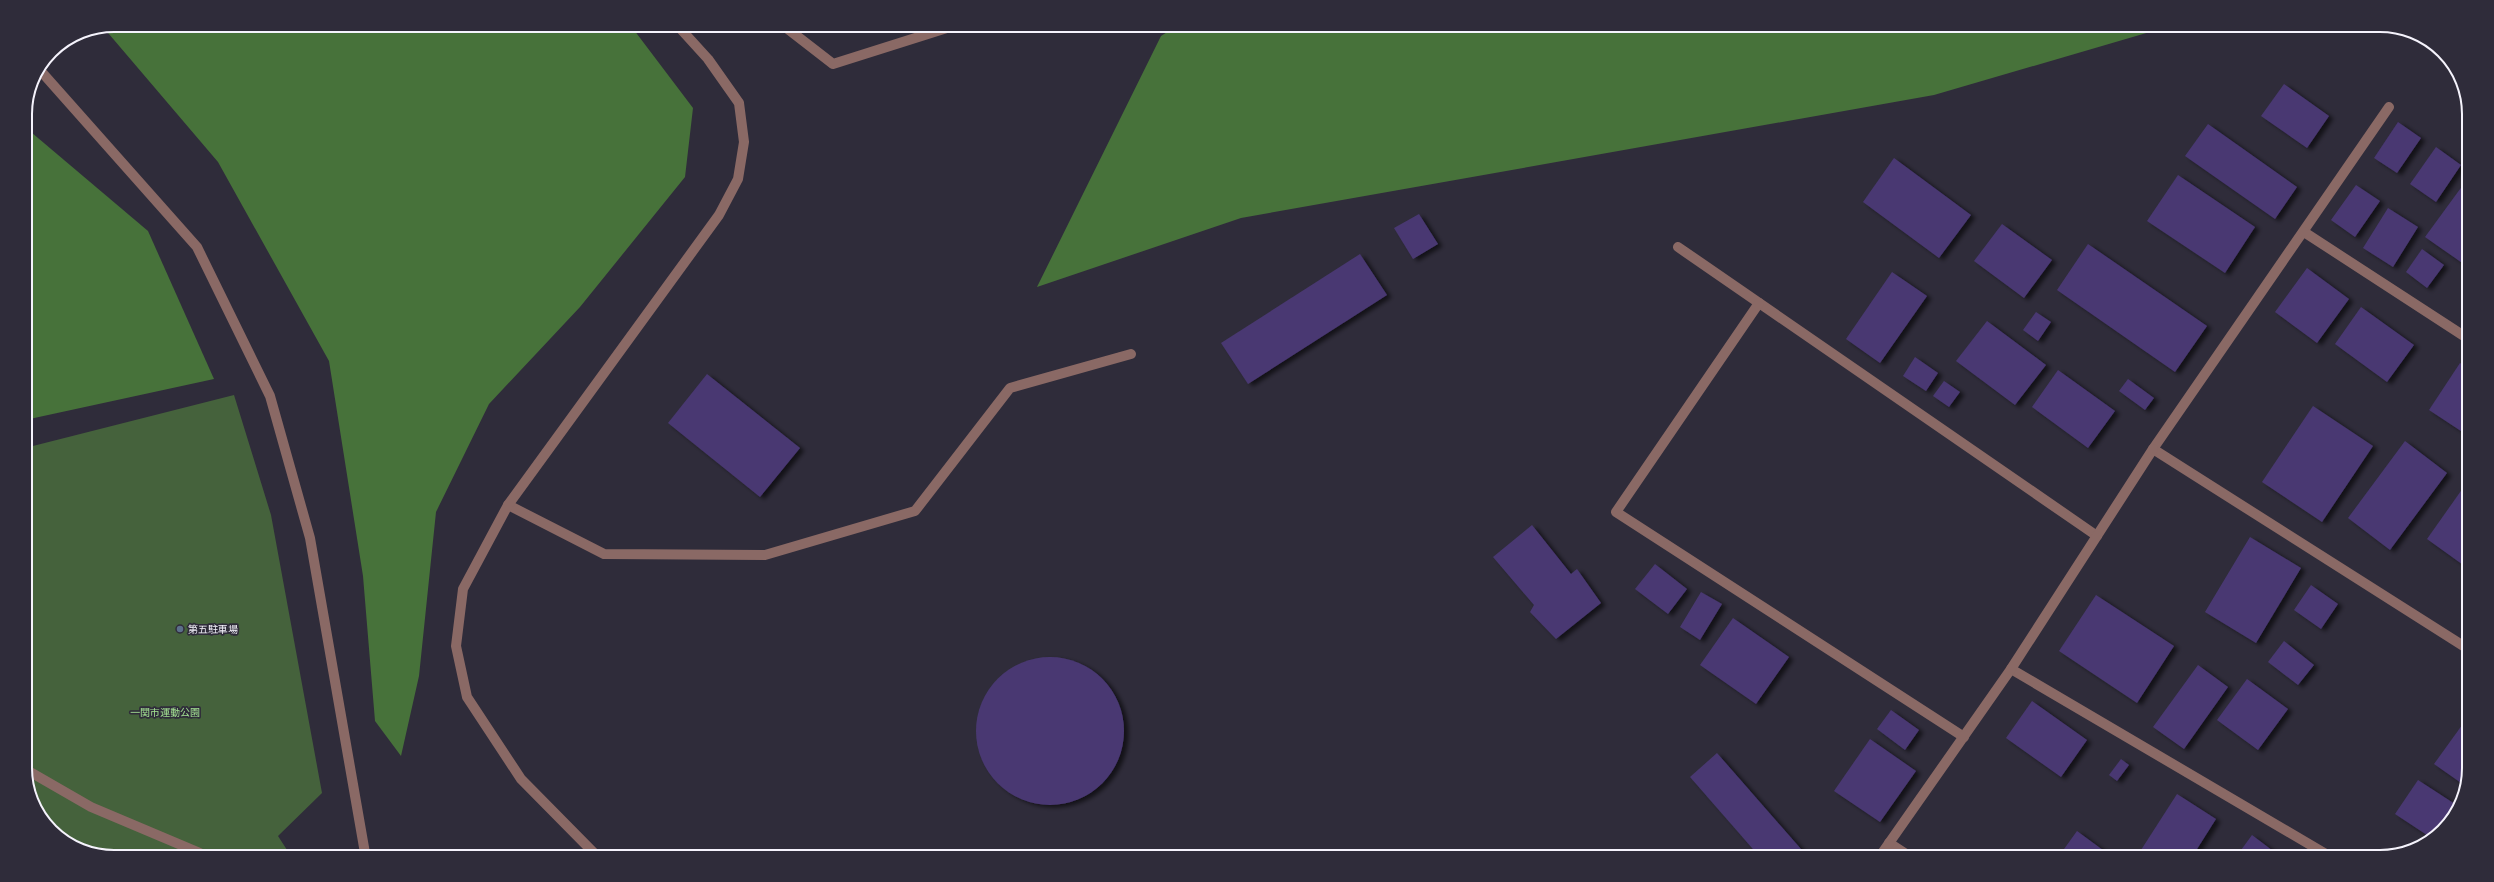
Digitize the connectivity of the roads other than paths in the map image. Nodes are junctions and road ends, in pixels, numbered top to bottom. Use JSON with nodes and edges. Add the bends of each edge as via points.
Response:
{"nodes":[{"id":1,"x":683,"y":32,"type":"edge"},
{"id":2,"x":792,"y":32,"type":"edge"},
{"id":3,"x":934,"y":32,"type":"edge"},
{"id":4,"x":43,"y":73,"type":"edge"},
{"id":5,"x":2390,"y":107,"type":"dead end"},
{"id":6,"x":2304,"y":232,"type":"junction"},
{"id":7,"x":1678,"y":247,"type":"dead end"},
{"id":8,"x":1759,"y":303,"type":"junction"},
{"id":9,"x":2462,"y":335,"type":"edge"},
{"id":10,"x":1131,"y":354,"type":"dead end"},
{"id":11,"x":2153,"y":449,"type":"junction"},
{"id":12,"x":508,"y":505,"type":"junction"},
{"id":13,"x":2097,"y":536,"type":"junction"},
{"id":14,"x":2462,"y":645,"type":"edge"},
{"id":15,"x":2011,"y":669,"type":"junction"},
{"id":16,"x":1964,"y":737,"type":"junction"},
{"id":17,"x":32,"y":773,"type":"edge"},
{"id":18,"x":1889,"y":843,"type":"junction"},
{"id":19,"x":193,"y":850,"type":"edge"},
{"id":20,"x":364,"y":850,"type":"edge"},
{"id":21,"x":591,"y":850,"type":"edge"},
{"id":22,"x":1884,"y":850,"type":"edge"},
{"id":23,"x":1900,"y":850,"type":"edge"},
{"id":24,"x":2319,"y":850,"type":"edge"}],
"edges":[{"from":1,"to":12,"type":"street","via":[[708,59],[739,104],[744,142],[738,179],[719,215]]},
{"from":2,"to":3,"type":"street","via":[[833,64]]},
{"from":4,"to":20,"type":"street","via":[[198,247],[270,396],[310,538]]},
{"from":5,"to":6,"type":"street"},
{"from":6,"to":9,"type":"street"},
{"from":6,"to":11,"type":"street"},
{"from":7,"to":8,"type":"street"},
{"from":8,"to":13,"type":"street"},
{"from":8,"to":16,"type":"street","via":[[1616,512]]},
{"from":10,"to":12,"type":"street","via":[[1010,388],[915,511],[765,556],[604,554]]},
{"from":11,"to":13,"type":"street"},
{"from":11,"to":14,"type":"street"},
{"from":12,"to":21,"type":"street","via":[[463,589],[456,646],[467,697],[521,779]]},
{"from":13,"to":15,"type":"street"},
{"from":15,"to":16,"type":"street"},
{"from":15,"to":24,"type":"street"},
{"from":16,"to":18,"type":"street"},
{"from":17,"to":19,"type":"street","via":[[91,807]]},
{"from":18,"to":22,"type":"street"},
{"from":18,"to":23,"type":"street"}]}
